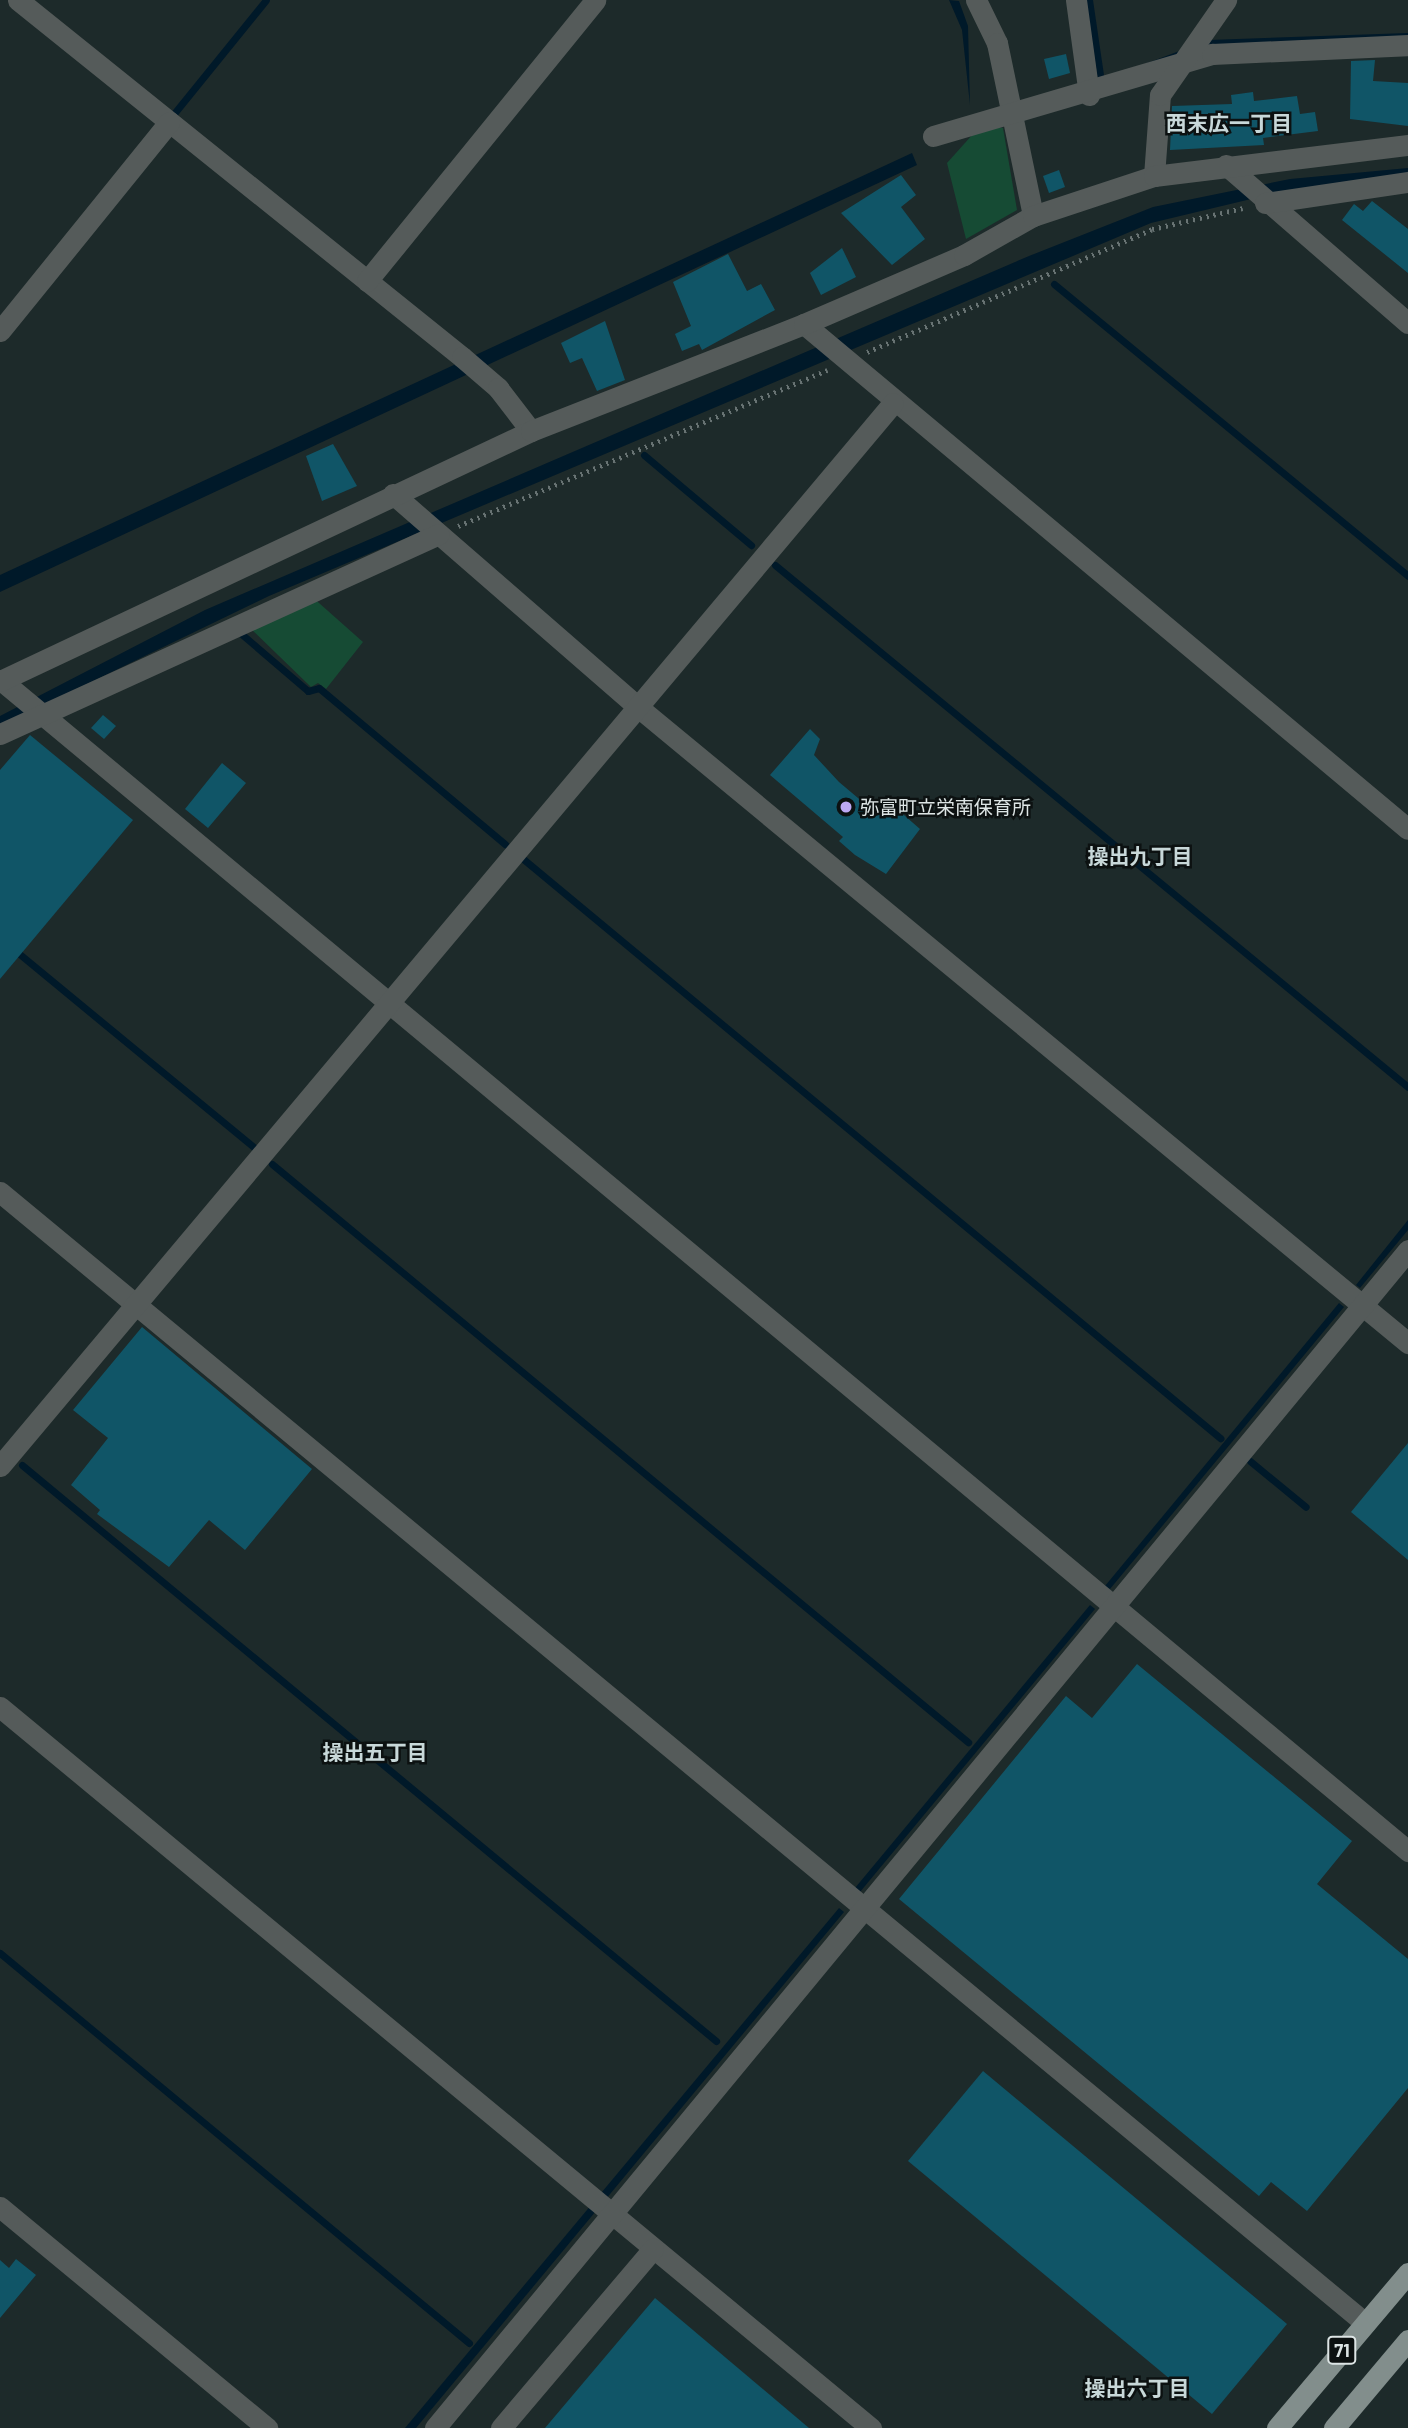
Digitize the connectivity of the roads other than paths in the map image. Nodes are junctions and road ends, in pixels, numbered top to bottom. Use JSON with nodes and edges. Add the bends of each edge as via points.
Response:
{"nodes":[{"id":1,"x":18,"y":0,"type":"edge"},
{"id":2,"x":595,"y":0,"type":"edge"},
{"id":3,"x":976,"y":0,"type":"edge"},
{"id":4,"x":1076,"y":0,"type":"edge"},
{"id":5,"x":1226,"y":0,"type":"edge"},
{"id":6,"x":1408,"y":45,"type":"edge"},
{"id":7,"x":1187,"y":55,"type":"junction"},
{"id":8,"x":1089,"y":95,"type":"junction"},
{"id":9,"x":1011,"y":112,"type":"junction"},
{"id":10,"x":169,"y":122,"type":"junction"},
{"id":11,"x":933,"y":136,"type":"dead end"},
{"id":12,"x":1408,"y":145,"type":"edge"},
{"id":13,"x":1226,"y":165,"type":"junction"},
{"id":14,"x":1154,"y":176,"type":"junction"},
{"id":15,"x":1408,"y":182,"type":"edge"},
{"id":16,"x":1265,"y":204,"type":"junction"},
{"id":17,"x":1033,"y":216,"type":"junction"},
{"id":18,"x":368,"y":281,"type":"junction"},
{"id":19,"x":1408,"y":323,"type":"edge"},
{"id":20,"x":804,"y":324,"type":"junction"},
{"id":21,"x":0,"y":331,"type":"edge"},
{"id":22,"x":893,"y":402,"type":"junction"},
{"id":23,"x":531,"y":431,"type":"junction"},
{"id":24,"x":393,"y":495,"type":"junction"},
{"id":25,"x":439,"y":534,"type":"junction"},
{"id":26,"x":0,"y":680,"type":"edge"},
{"id":27,"x":638,"y":707,"type":"junction"},
{"id":28,"x":41,"y":714,"type":"junction"},
{"id":29,"x":0,"y":734,"type":"edge"},
{"id":30,"x":1408,"y":830,"type":"edge"},
{"id":31,"x":387,"y":1006,"type":"junction"},
{"id":32,"x":0,"y":1192,"type":"edge"},
{"id":33,"x":1408,"y":1250,"type":"edge"},
{"id":34,"x":135,"y":1306,"type":"junction"},
{"id":35,"x":1363,"y":1306,"type":"junction"},
{"id":36,"x":1408,"y":1343,"type":"edge"},
{"id":37,"x":0,"y":1466,"type":"edge"},
{"id":38,"x":1114,"y":1608,"type":"junction"},
{"id":39,"x":0,"y":1707,"type":"edge"},
{"id":40,"x":1408,"y":1851,"type":"edge"},
{"id":41,"x":865,"y":1910,"type":"junction"},
{"id":42,"x":0,"y":2207,"type":"edge"},
{"id":43,"x":613,"y":2216,"type":"junction"},
{"id":44,"x":653,"y":2249,"type":"junction"},
{"id":45,"x":1408,"y":2273,"type":"edge"},
{"id":46,"x":1365,"y":2323,"type":"junction"},
{"id":47,"x":1405,"y":2349,"type":"edge"},
{"id":48,"x":267,"y":2428,"type":"edge"},
{"id":49,"x":435,"y":2428,"type":"edge"},
{"id":50,"x":501,"y":2428,"type":"edge"},
{"id":51,"x":871,"y":2428,"type":"edge"},
{"id":52,"x":1277,"y":2428,"type":"edge"},
{"id":53,"x":1334,"y":2428,"type":"edge"}],
"edges":[{"from":1,"to":10,"type":"street"},
{"from":2,"to":18,"type":"street"},
{"from":3,"to":9,"type":"street","via":[[998,43]]},
{"from":4,"to":8,"type":"street"},
{"from":5,"to":7,"type":"street"},
{"from":6,"to":7,"type":"street","via":[[1287,46]]},
{"from":7,"to":8,"type":"street"},
{"from":7,"to":14,"type":"street","via":[[1160,95]]},
{"from":8,"to":9,"type":"street"},
{"from":9,"to":11,"type":"street"},
{"from":9,"to":17,"type":"street"},
{"from":10,"to":18,"type":"street"},
{"from":10,"to":21,"type":"street"},
{"from":12,"to":13,"type":"street"},
{"from":13,"to":14,"type":"street"},
{"from":13,"to":16,"type":"street"},
{"from":14,"to":17,"type":"street"},
{"from":15,"to":16,"type":"street"},
{"from":16,"to":19,"type":"street"},
{"from":17,"to":20,"type":"street","via":[[964,255]]},
{"from":18,"to":23,"type":"street","via":[[480,372]]},
{"from":20,"to":22,"type":"street"},
{"from":20,"to":23,"type":"street"},
{"from":22,"to":27,"type":"street"},
{"from":22,"to":30,"type":"street"},
{"from":23,"to":24,"type":"street"},
{"from":24,"to":25,"type":"street"},
{"from":24,"to":26,"type":"street"},
{"from":25,"to":27,"type":"street"},
{"from":25,"to":28,"type":"street"},
{"from":26,"to":28,"type":"street"},
{"from":27,"to":31,"type":"street"},
{"from":27,"to":35,"type":"street"},
{"from":28,"to":29,"type":"street"},
{"from":28,"to":31,"type":"street"},
{"from":31,"to":34,"type":"street"},
{"from":31,"to":38,"type":"street"},
{"from":32,"to":34,"type":"street"},
{"from":33,"to":35,"type":"street"},
{"from":34,"to":37,"type":"street"},
{"from":34,"to":41,"type":"street"},
{"from":35,"to":36,"type":"street"},
{"from":35,"to":38,"type":"street"},
{"from":38,"to":40,"type":"street"},
{"from":38,"to":41,"type":"street"},
{"from":39,"to":43,"type":"street"},
{"from":41,"to":43,"type":"street"},
{"from":41,"to":46,"type":"street"},
{"from":42,"to":48,"type":"street"},
{"from":43,"to":44,"type":"street"},
{"from":43,"to":49,"type":"street"},
{"from":44,"to":50,"type":"street"},
{"from":44,"to":51,"type":"street"},
{"from":45,"to":46,"type":"main road","number":"71"},
{"from":46,"to":52,"type":"main road","number":"71"},
{"from":47,"to":53,"type":"main road","number":"71"}]}
